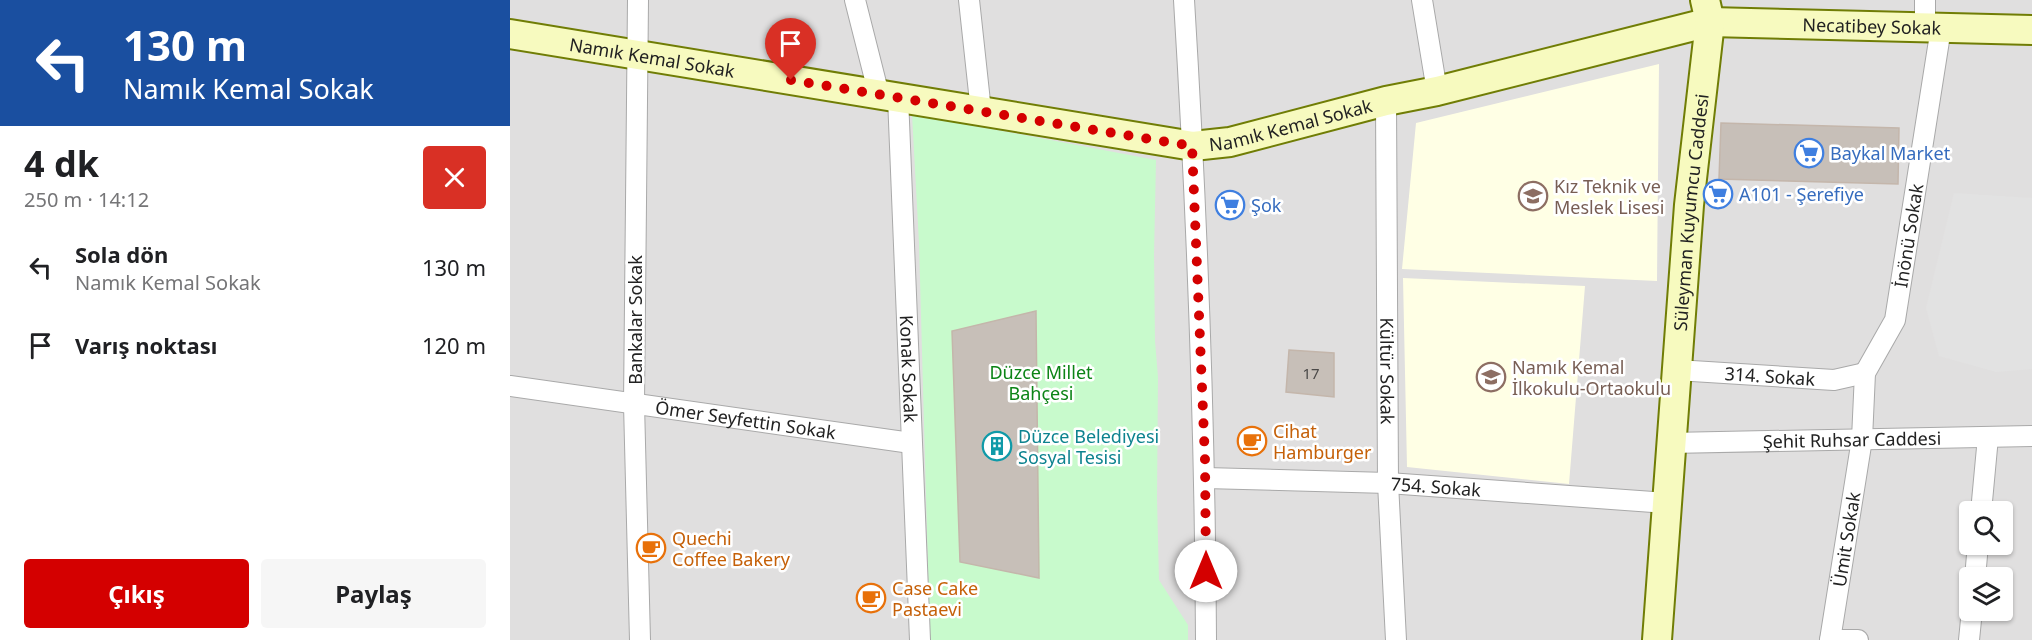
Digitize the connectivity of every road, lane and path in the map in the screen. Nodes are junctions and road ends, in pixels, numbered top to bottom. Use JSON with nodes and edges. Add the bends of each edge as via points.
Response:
{"nodes":[{"id":1,"x":638,"y":0,"type":"edge"},
{"id":2,"x":855,"y":0,"type":"edge"},
{"id":3,"x":969,"y":0,"type":"edge"},
{"id":4,"x":1184,"y":0,"type":"edge"},
{"id":5,"x":1422,"y":0,"type":"edge"},
{"id":6,"x":1708,"y":11,"type":"edge"},
{"id":7,"x":1930,"y":19,"type":"edge"},
{"id":8,"x":2032,"y":30,"type":"edge"},
{"id":9,"x":510,"y":34,"type":"edge"},
{"id":10,"x":636,"y":55,"type":"junction"},
{"id":11,"x":1437,"y":91,"type":"junction"},
{"id":12,"x":888,"y":96,"type":"junction"},
{"id":13,"x":1386,"y":101,"type":"junction"},
{"id":14,"x":981,"y":111,"type":"junction"},
{"id":15,"x":1192,"y":146,"type":"junction"},
{"id":16,"x":1676,"y":370,"type":"junction"},
{"id":17,"x":1865,"y":374,"type":"junction"},
{"id":18,"x":510,"y":386,"type":"edge"},
{"id":19,"x":634,"y":404,"type":"junction"},
{"id":20,"x":2032,"y":436,"type":"edge"},
{"id":21,"x":1988,"y":437,"type":"junction"},
{"id":22,"x":1862,"y":439,"type":"junction"},
{"id":23,"x":911,"y":443,"type":"junction"},
{"id":24,"x":1670,"y":443,"type":"junction"},
{"id":25,"x":1205,"y":478,"type":"junction"},
{"id":26,"x":1388,"y":483,"type":"junction"},
{"id":27,"x":1982,"y":501,"type":"edge"},
{"id":28,"x":1667,"y":502,"type":"junction"},
{"id":29,"x":1971,"y":621,"type":"edge"},
{"id":30,"x":640,"y":640,"type":"edge"},
{"id":31,"x":921,"y":640,"type":"edge"},
{"id":32,"x":1206,"y":640,"type":"edge"},
{"id":33,"x":1396,"y":640,"type":"edge"},
{"id":34,"x":1657,"y":640,"type":"edge"},
{"id":35,"x":1830,"y":640,"type":"edge"},
{"id":36,"x":1858,"y":640,"type":"edge"},
{"id":37,"x":1969,"y":640,"type":"edge"}],
"edges":[{"from":1,"to":10,"type":"street","name":"Bankalar Sokak"},
{"from":2,"to":12,"type":"street","name":"Konak Sokak"},
{"from":3,"to":14,"type":"street"},
{"from":4,"to":15,"type":"street"},
{"from":5,"to":11,"type":"street"},
{"from":6,"to":7,"type":"street","name":"Necatibey Sokak"},
{"from":6,"to":11,"type":"street","name":"Namık Kemal Sokak"},
{"from":6,"to":16,"type":"street","name":"Süleyman Kuyumcu Caddesi"},
{"from":7,"to":8,"type":"street","name":"Necatibey Sokak"},
{"from":7,"to":17,"type":"street","name":"İnönü Sokak","via":[[1895,320]]},
{"from":9,"to":10,"type":"street","name":"Namık Kemal Sokak"},
{"from":10,"to":12,"type":"street","name":"Namık Kemal Sokak"},
{"from":10,"to":19,"type":"street","name":"Bankalar Sokak"},
{"from":11,"to":13,"type":"street","name":"Namık Kemal Sokak"},
{"from":12,"to":14,"type":"street","name":"Namık Kemal Sokak"},
{"from":12,"to":23,"type":"street","name":"Konak Sokak"},
{"from":13,"to":15,"type":"street","name":"Namık Kemal Sokak","via":[[1230,142]]},
{"from":13,"to":26,"type":"street","name":"Kültür Sokak"},
{"from":14,"to":15,"type":"street","name":"Namık Kemal Sokak"},
{"from":15,"to":25,"type":"street"},
{"from":16,"to":17,"type":"street","name":"314. Sokak","via":[[1834,380]]},
{"from":16,"to":24,"type":"street","name":"Süleyman Kuyumcu Caddesi"},
{"from":17,"to":22,"type":"street","name":"İnönü Sokak"},
{"from":18,"to":19,"type":"street","name":"Ömer Seyfettin Sokak"},
{"from":19,"to":23,"type":"street","name":"Ömer Seyfettin Sokak"},
{"from":19,"to":30,"type":"street","name":"Bankalar Sokak"},
{"from":20,"to":21,"type":"street","name":"Şehit Ruhsar Caddesi"},
{"from":21,"to":22,"type":"street","name":"Şehit Ruhsar Caddesi"},
{"from":21,"to":27,"type":"street"},
{"from":22,"to":24,"type":"street","name":"Şehit Ruhsar Caddesi"},
{"from":22,"to":35,"type":"street","name":"Ümit Sokak"},
{"from":23,"to":31,"type":"street","name":"Konak Sokak"},
{"from":24,"to":28,"type":"street","name":"Süleyman Kuyumcu Caddesi"},
{"from":25,"to":26,"type":"street","name":"754. Sokak"},
{"from":25,"to":32,"type":"street"},
{"from":26,"to":28,"type":"street","name":"754. Sokak"},
{"from":26,"to":33,"type":"street","name":"Kültür Sokak"},
{"from":28,"to":34,"type":"street","name":"Süleyman Kuyumcu Caddesi"},
{"from":29,"to":37,"type":"street"},
{"from":35,"to":36,"type":"street"}]}
